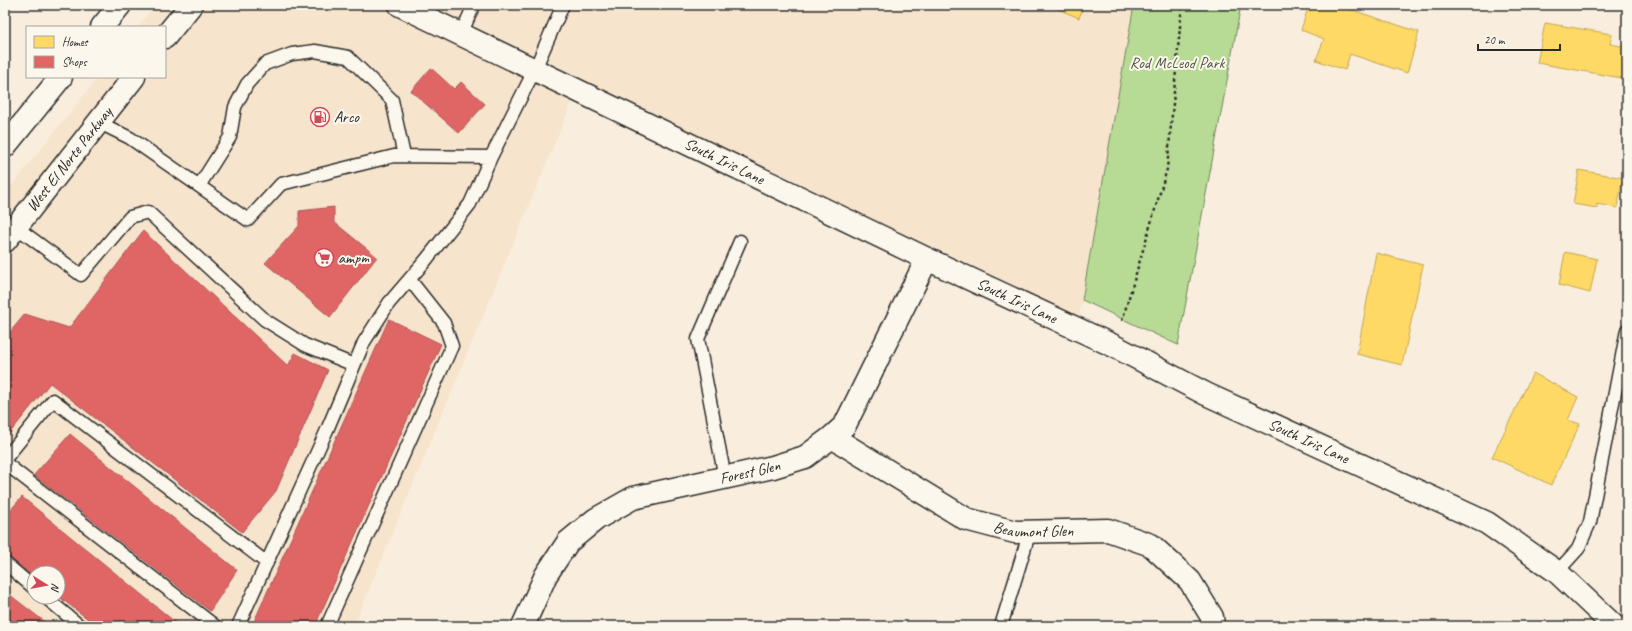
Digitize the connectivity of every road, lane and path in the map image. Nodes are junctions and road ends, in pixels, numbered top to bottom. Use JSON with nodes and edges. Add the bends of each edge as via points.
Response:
{"nodes":[{"id":1,"x":120,"y":5,"type":"edge"},
{"id":2,"x":191,"y":5,"type":"edge"},
{"id":3,"x":400,"y":5,"type":"edge"},
{"id":4,"x":474,"y":5,"type":"edge"},
{"id":5,"x":564,"y":5,"type":"edge"},
{"id":6,"x":1182,"y":5,"type":"edge"},
{"id":7,"x":103,"y":26,"type":"edge"},
{"id":8,"x":461,"y":34,"type":"junction"},
{"id":9,"x":166,"y":36,"type":"edge"},
{"id":10,"x":535,"y":69,"type":"junction"},
{"id":11,"x":60,"y":78,"type":"edge"},
{"id":12,"x":133,"y":78,"type":"edge"},
{"id":13,"x":98,"y":122,"type":"junction"},
{"id":14,"x":5,"y":146,"type":"edge"},
{"id":15,"x":404,"y":156,"type":"junction"},
{"id":16,"x":491,"y":157,"type":"junction"},
{"id":17,"x":198,"y":186,"type":"junction"},
{"id":18,"x":10,"y":234,"type":"edge"},
{"id":19,"x":740,"y":241,"type":"dead end"},
{"id":20,"x":927,"y":259,"type":"junction"},
{"id":21,"x":410,"y":280,"type":"junction"},
{"id":22,"x":1121,"y":326,"type":"dead end"},
{"id":23,"x":1627,"y":330,"type":"edge"},
{"id":24,"x":354,"y":365,"type":"junction"},
{"id":25,"x":832,"y":437,"type":"junction"},
{"id":26,"x":5,"y":459,"type":"edge"},
{"id":27,"x":5,"y":463,"type":"edge"},
{"id":28,"x":725,"y":478,"type":"junction"},
{"id":29,"x":1030,"y":531,"type":"junction"},
{"id":30,"x":5,"y":563,"type":"edge"},
{"id":31,"x":267,"y":563,"type":"junction"},
{"id":32,"x":1557,"y":572,"type":"junction"},
{"id":33,"x":26,"y":581,"type":"edge"},
{"id":34,"x":55,"y":605,"type":"edge"},
{"id":35,"x":80,"y":626,"type":"edge"},
{"id":36,"x":215,"y":626,"type":"edge"},
{"id":37,"x":238,"y":626,"type":"edge"},
{"id":38,"x":327,"y":626,"type":"edge"},
{"id":39,"x":523,"y":626,"type":"edge"},
{"id":40,"x":1001,"y":626,"type":"edge"},
{"id":41,"x":1213,"y":626,"type":"edge"},
{"id":42,"x":1614,"y":626,"type":"edge"}],
"edges":[{"from":1,"to":7,"type":"street"},
{"from":2,"to":9,"type":"street"},
{"from":3,"to":8,"type":"street","name":"South Iris Lane"},
{"from":4,"to":8,"type":"lane"},
{"from":5,"to":10,"type":"lane"},
{"from":6,"to":22,"type":"path","via":[[1167,169]]},
{"from":8,"to":10,"type":"street","name":"South Iris Lane"},
{"from":10,"to":16,"type":"lane"},
{"from":10,"to":20,"type":"street","name":"South Iris Lane"},
{"from":11,"to":14,"type":"street"},
{"from":12,"to":13,"type":"street","name":"West El Norte Parkway"},
{"from":13,"to":17,"type":"lane","via":[[130,138]]},
{"from":13,"to":18,"type":"street","name":"West El Norte Parkway"},
{"from":15,"to":16,"type":"lane"},
{"from":15,"to":17,"type":"lane","via":[[394,156],[281,184],[248,220]]},
{"from":15,"to":17,"type":"lane","via":[[392,100],[348,58],[315,51],[292,54],[265,64],[246,84],[235,107],[230,137]]},
{"from":16,"to":21,"type":"lane","via":[[470,204]]},
{"from":18,"to":24,"type":"lane","via":[[81,275],[130,217],[148,212],[265,320],[305,345]]},
{"from":19,"to":28,"type":"lane","via":[[698,339]]},
{"from":20,"to":25,"type":"street","name":"Forest Glen","via":[[846,425]]},
{"from":20,"to":32,"type":"street","name":"South Iris Lane","via":[[1114,346],[1206,394],[1487,523]]},
{"from":21,"to":24,"type":"lane","via":[[389,303],[364,342]]},
{"from":21,"to":38,"type":"lane","via":[[444,323],[452,346]]},
{"from":23,"to":32,"type":"lane","via":[[1590,522],[1578,549]]},
{"from":24,"to":31,"type":"lane"},
{"from":25,"to":28,"type":"street","name":"Forest Glen","via":[[805,457]]},
{"from":25,"to":29,"type":"street","name":"Beaumont Glen","via":[[966,519],[1015,532]]},
{"from":26,"to":31,"type":"lane","via":[[53,400]]},
{"from":27,"to":36,"type":"lane"},
{"from":28,"to":39,"type":"street","name":"Forest Glen","via":[[633,498],[596,519],[568,542],[550,570]]},
{"from":29,"to":40,"type":"lane"},
{"from":29,"to":41,"type":"street","name":"Beaumont Glen","via":[[1108,530],[1151,545],[1190,581],[1212,617]]},
{"from":30,"to":33,"type":"lane"},
{"from":31,"to":37,"type":"lane"},
{"from":32,"to":42,"type":"street","name":"South Iris Lane"},
{"from":34,"to":35,"type":"lane"}]}
